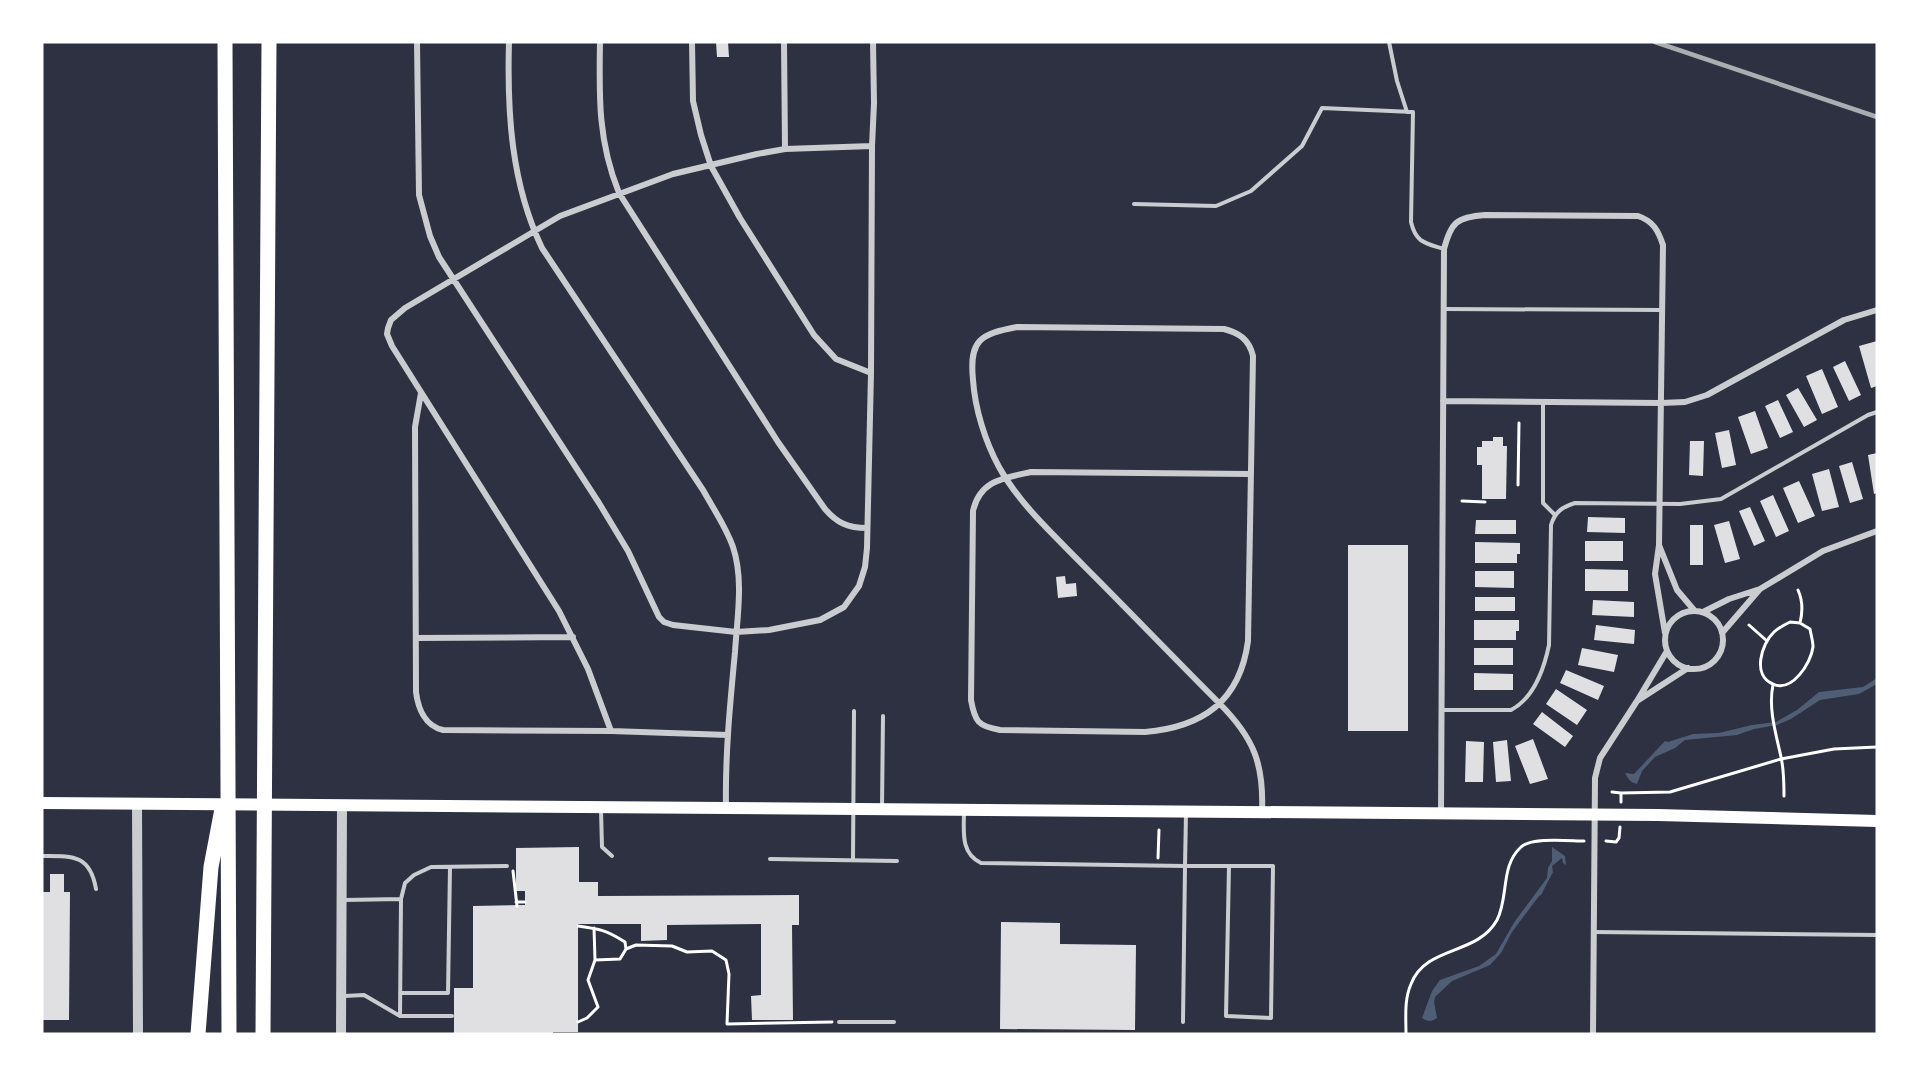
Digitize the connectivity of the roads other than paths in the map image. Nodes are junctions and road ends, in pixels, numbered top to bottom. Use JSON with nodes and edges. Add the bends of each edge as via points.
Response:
{"nodes":[{"id":1,"x":225,"y":42,"type":"edge"},
{"id":2,"x":269,"y":42,"type":"edge"},
{"id":3,"x":417,"y":42,"type":"edge"},
{"id":4,"x":509,"y":42,"type":"edge"},
{"id":5,"x":600,"y":42,"type":"edge"},
{"id":6,"x":692,"y":42,"type":"edge"},
{"id":7,"x":784,"y":42,"type":"edge"},
{"id":8,"x":873,"y":42,"type":"edge"},
{"id":9,"x":1389,"y":42,"type":"edge"},
{"id":10,"x":1407,"y":112,"type":"junction"},
{"id":11,"x":872,"y":146,"type":"junction"},
{"id":12,"x":785,"y":149,"type":"junction"},
{"id":13,"x":711,"y":166,"type":"junction"},
{"id":14,"x":618,"y":193,"type":"junction"},
{"id":15,"x":1134,"y":204,"type":"dead end"},
{"id":16,"x":534,"y":232,"type":"junction"},
{"id":17,"x":1444,"y":249,"type":"junction"},
{"id":18,"x":454,"y":279,"type":"junction"},
{"id":19,"x":1444,"y":309,"type":"junction"},
{"id":20,"x":1662,"y":310,"type":"junction"},
{"id":21,"x":1877,"y":310,"type":"edge"},
{"id":22,"x":871,"y":373,"type":"junction"},
{"id":23,"x":421,"y":393,"type":"junction"},
{"id":24,"x":1443,"y":401,"type":"junction"},
{"id":25,"x":1543,"y":402,"type":"junction"},
{"id":26,"x":1661,"y":403,"type":"junction"},
{"id":27,"x":1877,"y":412,"type":"edge"},
{"id":28,"x":1250,"y":474,"type":"junction"},
{"id":29,"x":1006,"y":479,"type":"junction"},
{"id":30,"x":1660,"y":505,"type":"junction"},
{"id":31,"x":1555,"y":515,"type":"junction"},
{"id":32,"x":867,"y":528,"type":"junction"},
{"id":33,"x":1877,"y":531,"type":"edge"},
{"id":34,"x":1659,"y":544,"type":"junction"},
{"id":35,"x":1760,"y":589,"type":"junction"},
{"id":36,"x":1694,"y":610,"type":"junction"},
{"id":37,"x":1704,"y":612,"type":"junction"},
{"id":38,"x":736,"y":632,"type":"junction"},
{"id":39,"x":1665,"y":633,"type":"junction"},
{"id":40,"x":1722,"y":633,"type":"junction"},
{"id":41,"x":573,"y":637,"type":"junction"},
{"id":42,"x":417,"y":638,"type":"junction"},
{"id":43,"x":1667,"y":651,"type":"junction"},
{"id":44,"x":1688,"y":668,"type":"junction"},
{"id":45,"x":1636,"y":701,"type":"junction"},
{"id":46,"x":1219,"y":704,"type":"junction"},
{"id":47,"x":1442,"y":710,"type":"junction"},
{"id":48,"x":854,"y":711,"type":"dead end"},
{"id":49,"x":883,"y":716,"type":"dead end"},
{"id":50,"x":612,"y":731,"type":"junction"},
{"id":51,"x":728,"y":735,"type":"junction"},
{"id":52,"x":228,"y":777,"type":"junction"},
{"id":53,"x":42,"y":802,"type":"edge"},
{"id":54,"x":137,"y":803,"type":"junction"},
{"id":55,"x":342,"y":805,"type":"junction"},
{"id":56,"x":601,"y":807,"type":"junction"},
{"id":57,"x":726,"y":808,"type":"junction"},
{"id":58,"x":853,"y":809,"type":"junction"},
{"id":59,"x":882,"y":809,"type":"junction"},
{"id":60,"x":964,"y":810,"type":"junction"},
{"id":61,"x":1186,"y":812,"type":"junction"},
{"id":62,"x":1263,"y":812,"type":"junction"},
{"id":63,"x":1441,"y":813,"type":"junction"},
{"id":64,"x":1594,"y":815,"type":"junction"},
{"id":65,"x":1877,"y":821,"type":"edge"},
{"id":66,"x":42,"y":856,"type":"edge"},
{"id":67,"x":612,"y":856,"type":"dead end"},
{"id":68,"x":770,"y":859,"type":"dead end"},
{"id":69,"x":853,"y":860,"type":"junction"},
{"id":70,"x":897,"y":861,"type":"dead end"},
{"id":71,"x":507,"y":866,"type":"road end"},
{"id":72,"x":1185,"y":866,"type":"junction"},
{"id":73,"x":1229,"y":866,"type":"junction"},
{"id":74,"x":450,"y":867,"type":"junction"},
{"id":75,"x":96,"y":889,"type":"dead end"},
{"id":76,"x":264,"y":889,"type":"junction"},
{"id":77,"x":401,"y":899,"type":"junction"},
{"id":78,"x":341,"y":900,"type":"junction"},
{"id":79,"x":1592,"y":932,"type":"junction"},
{"id":80,"x":1877,"y":935,"type":"edge"},
{"id":81,"x":400,"y":993,"type":"junction"},
{"id":82,"x":341,"y":996,"type":"junction"},
{"id":83,"x":400,"y":1016,"type":"junction"},
{"id":84,"x":452,"y":1016,"type":"dead end"},
{"id":85,"x":839,"y":1022,"type":"road end"},
{"id":86,"x":894,"y":1022,"type":"dead end"},
{"id":87,"x":1183,"y":1022,"type":"dead end"},
{"id":88,"x":138,"y":1034,"type":"edge"},
{"id":89,"x":198,"y":1034,"type":"edge"},
{"id":90,"x":229,"y":1034,"type":"edge"},
{"id":91,"x":263,"y":1034,"type":"edge"},
{"id":92,"x":272,"y":1034,"type":"edge"},
{"id":93,"x":341,"y":1034,"type":"edge"},
{"id":94,"x":1593,"y":1034,"type":"edge"}],
"edges":[{"from":1,"to":52,"type":"highway"},
{"from":2,"to":76,"type":"highway"},
{"from":3,"to":18,"type":"street","via":[[419,195],[430,236]]},
{"from":4,"to":16,"type":"street","via":[[509,126]]},
{"from":5,"to":14,"type":"street","via":[[602,140]]},
{"from":6,"to":13,"type":"street","via":[[693,101]]},
{"from":7,"to":12,"type":"street"},
{"from":8,"to":11,"type":"street"},
{"from":9,"to":10,"type":"lane"},
{"from":10,"to":15,"type":"lane","via":[[1322,108],[1302,146],[1251,191],[1216,206]]},
{"from":10,"to":17,"type":"lane","via":[[1413,112],[1414,235],[1423,243]]},
{"from":11,"to":12,"type":"street"},
{"from":11,"to":22,"type":"street"},
{"from":12,"to":13,"type":"street"},
{"from":13,"to":14,"type":"street"},
{"from":13,"to":22,"type":"street","via":[[814,334],[836,359]]},
{"from":14,"to":16,"type":"street","via":[[560,216]]},
{"from":14,"to":32,"type":"street","via":[[825,509],[843,525]]},
{"from":16,"to":18,"type":"street"},
{"from":16,"to":38,"type":"street","via":[[725,529],[738,566]]},
{"from":17,"to":19,"type":"street"},
{"from":17,"to":20,"type":"street","via":[[1448,233],[1466,216],[1638,216],[1649,220],[1663,245]]},
{"from":18,"to":23,"type":"street","via":[[391,320],[387,334]]},
{"from":18,"to":38,"type":"street","via":[[623,541],[659,617],[673,626]]},
{"from":19,"to":20,"type":"lane"},
{"from":19,"to":24,"type":"street"},
{"from":20,"to":26,"type":"street"},
{"from":21,"to":26,"type":"street","via":[[1844,320],[1707,395]]},
{"from":22,"to":32,"type":"street"},
{"from":23,"to":41,"type":"street"},
{"from":23,"to":42,"type":"street","via":[[415,427]]},
{"from":24,"to":25,"type":"street"},
{"from":24,"to":47,"type":"street"},
{"from":25,"to":26,"type":"street"},
{"from":25,"to":31,"type":"lane","via":[[1543,503]]},
{"from":26,"to":30,"type":"street"},
{"from":27,"to":30,"type":"lane","via":[[1720,499]]},
{"from":28,"to":29,"type":"street","via":[[1031,472]]},
{"from":28,"to":29,"type":"street","via":[[1253,356],[1245,338],[1236,332],[1224,328],[1017,327],[985,336],[973,354],[978,413]]},
{"from":28,"to":46,"type":"street","via":[[1246,657],[1232,689]]},
{"from":29,"to":46,"type":"street","via":[[1041,521]]},
{"from":29,"to":46,"type":"street","via":[[981,491],[974,511],[971,700],[978,722],[1000,730],[1145,732],[1186,725]]},
{"from":30,"to":31,"type":"lane","via":[[1575,503]]},
{"from":30,"to":34,"type":"street"},
{"from":31,"to":47,"type":"lane","via":[[1550,530],[1549,645],[1536,683],[1520,705],[1511,710]]},
{"from":32,"to":38,"type":"street","via":[[865,567],[859,586],[844,607],[820,621]]},
{"from":33,"to":35,"type":"street","via":[[1823,551]]},
{"from":34,"to":36,"type":"street","via":[[1677,590]]},
{"from":34,"to":39,"type":"street","via":[[1655,574]]},
{"from":35,"to":37,"type":"street"},
{"from":35,"to":40,"type":"street"},
{"from":36,"to":37,"type":"street"},
{"from":36,"to":39,"type":"street","via":[[1676,616]]},
{"from":37,"to":40,"type":"street","via":[[1719,624]]},
{"from":38,"to":51,"type":"street"},
{"from":39,"to":43,"type":"street"},
{"from":40,"to":44,"type":"street","via":[[1723,643],[1714,661]]},
{"from":41,"to":42,"type":"street"},
{"from":41,"to":50,"type":"street"},
{"from":42,"to":50,"type":"street","via":[[417,703],[432,724],[443,729]]},
{"from":43,"to":44,"type":"street","via":[[1672,659]]},
{"from":43,"to":45,"type":"street"},
{"from":44,"to":45,"type":"street"},
{"from":45,"to":64,"type":"street","via":[[1600,758]]},
{"from":46,"to":62,"type":"street","via":[[1255,750],[1261,768]]},
{"from":47,"to":63,"type":"street"},
{"from":48,"to":58,"type":"lane"},
{"from":49,"to":59,"type":"lane"},
{"from":50,"to":51,"type":"street"},
{"from":51,"to":57,"type":"street"},
{"from":52,"to":89,"type":"highway","via":[[211,867]]},
{"from":52,"to":90,"type":"highway"},
{"from":53,"to":54,"type":"main road"},
{"from":54,"to":55,"type":"main road"},
{"from":54,"to":88,"type":"street"},
{"from":55,"to":56,"type":"main road"},
{"from":55,"to":78,"type":"street"},
{"from":56,"to":57,"type":"main road"},
{"from":56,"to":67,"type":"lane","via":[[602,847]]},
{"from":57,"to":58,"type":"main road"},
{"from":58,"to":59,"type":"main road"},
{"from":58,"to":69,"type":"lane"},
{"from":59,"to":60,"type":"main road"},
{"from":60,"to":61,"type":"main road"},
{"from":60,"to":72,"type":"lane","via":[[968,853],[981,863]]},
{"from":61,"to":62,"type":"main road"},
{"from":61,"to":72,"type":"lane"},
{"from":62,"to":63,"type":"main road"},
{"from":63,"to":64,"type":"main road"},
{"from":64,"to":65,"type":"main road"},
{"from":64,"to":79,"type":"street"},
{"from":66,"to":75,"type":"lane","via":[[68,856],[85,862]]},
{"from":68,"to":69,"type":"lane"},
{"from":69,"to":70,"type":"lane"},
{"from":71,"to":74,"type":"lane"},
{"from":72,"to":73,"type":"lane"},
{"from":72,"to":87,"type":"lane"},
{"from":73,"to":73,"type":"lane","via":[[1274,866],[1270,1018],[1226,1016]]},
{"from":74,"to":77,"type":"lane","via":[[431,867],[414,875],[405,883]]},
{"from":74,"to":81,"type":"lane","via":[[448,993]]},
{"from":76,"to":91,"type":"highway"},
{"from":76,"to":92,"type":"highway"},
{"from":77,"to":78,"type":"lane"},
{"from":77,"to":81,"type":"lane"},
{"from":78,"to":82,"type":"street"},
{"from":79,"to":80,"type":"lane"},
{"from":79,"to":94,"type":"street"},
{"from":81,"to":83,"type":"lane"},
{"from":82,"to":83,"type":"lane","via":[[364,996]]},
{"from":82,"to":93,"type":"street"},
{"from":83,"to":84,"type":"lane"},
{"from":85,"to":86,"type":"lane"}]}
